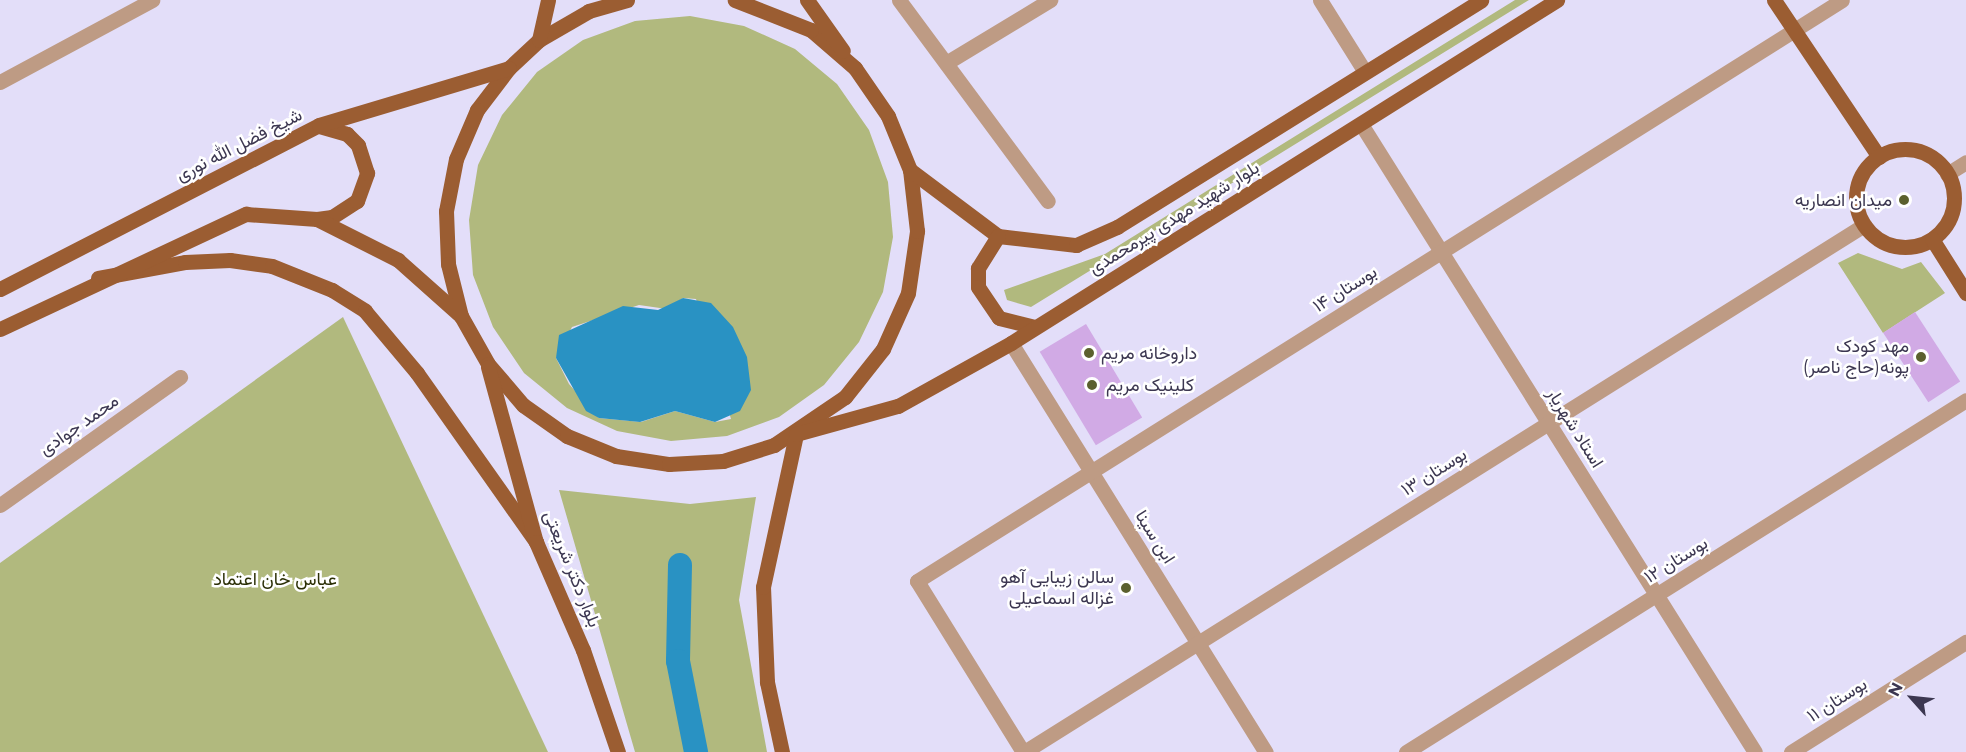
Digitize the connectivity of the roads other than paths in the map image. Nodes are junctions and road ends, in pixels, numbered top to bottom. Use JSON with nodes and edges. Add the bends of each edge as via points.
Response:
{"nodes":[{"id":1,"x":152,"y":0,"type":"edge"},
{"id":2,"x":548,"y":0,"type":"edge"},
{"id":3,"x":627,"y":0,"type":"edge"},
{"id":4,"x":735,"y":0,"type":"edge"},
{"id":5,"x":807,"y":0,"type":"edge"},
{"id":6,"x":899,"y":0,"type":"edge"},
{"id":7,"x":1050,"y":0,"type":"edge"},
{"id":8,"x":1320,"y":0,"type":"edge"},
{"id":9,"x":1481,"y":0,"type":"edge"},
{"id":10,"x":1557,"y":0,"type":"edge"},
{"id":11,"x":1774,"y":0,"type":"edge"},
{"id":12,"x":1842,"y":0,"type":"edge"},
{"id":13,"x":1793,"y":30,"type":"junction"},
{"id":14,"x":539,"y":40,"type":"junction"},
{"id":15,"x":946,"y":63,"type":"junction"},
{"id":16,"x":509,"y":68,"type":"junction"},
{"id":17,"x":855,"y":68,"type":"junction"},
{"id":18,"x":1365,"y":72,"type":"junction"},
{"id":19,"x":0,"y":82,"type":"edge"},
{"id":20,"x":1361,"y":124,"type":"junction"},
{"id":21,"x":319,"y":126,"type":"junction"},
{"id":22,"x":1879,"y":157,"type":"junction"},
{"id":23,"x":1966,"y":162,"type":"edge"},
{"id":24,"x":910,"y":170,"type":"junction"},
{"id":25,"x":1947,"y":174,"type":"junction"},
{"id":26,"x":1048,"y":201,"type":"dead end"},
{"id":27,"x":317,"y":219,"type":"junction"},
{"id":28,"x":1864,"y":225,"type":"junction"},
{"id":29,"x":998,"y":236,"type":"junction"},
{"id":30,"x":1932,"y":239,"type":"junction"},
{"id":31,"x":1441,"y":252,"type":"junction"},
{"id":32,"x":98,"y":278,"type":"junction"},
{"id":33,"x":0,"y":289,"type":"edge"},
{"id":34,"x":1966,"y":293,"type":"edge"},
{"id":35,"x":461,"y":316,"type":"junction"},
{"id":36,"x":1035,"y":327,"type":"junction"},
{"id":37,"x":0,"y":329,"type":"edge"},
{"id":38,"x":1011,"y":343,"type":"junction"},
{"id":39,"x":488,"y":364,"type":"junction"},
{"id":40,"x":180,"y":377,"type":"dead end"},
{"id":41,"x":1966,"y":400,"type":"edge"},
{"id":42,"x":1549,"y":423,"type":"junction"},
{"id":43,"x":796,"y":434,"type":"junction"},
{"id":44,"x":1091,"y":471,"type":"junction"},
{"id":45,"x":0,"y":505,"type":"edge"},
{"id":46,"x":536,"y":542,"type":"junction"},
{"id":47,"x":1656,"y":595,"type":"junction"},
{"id":48,"x":1966,"y":642,"type":"edge"},
{"id":49,"x":1198,"y":643,"type":"junction"},
{"id":50,"x":618,"y":752,"type":"edge"},
{"id":51,"x":782,"y":752,"type":"edge"},
{"id":52,"x":1024,"y":752,"type":"edge"},
{"id":53,"x":1266,"y":752,"type":"edge"},
{"id":54,"x":1406,"y":752,"type":"edge"},
{"id":55,"x":1755,"y":752,"type":"edge"},
{"id":56,"x":1791,"y":752,"type":"edge"}],
"edges":[{"from":1,"to":19,"type":"street"},
{"from":2,"to":14,"type":"main road"},
{"from":3,"to":14,"type":"main road","via":[[589,11]]},
{"from":4,"to":17,"type":"main road","via":[[811,30]]},
{"from":5,"to":17,"type":"main road"},
{"from":6,"to":15,"type":"street"},
{"from":7,"to":15,"type":"street"},
{"from":8,"to":18,"type":"street"},
{"from":9,"to":18,"type":"main road","name":"بلوار شهید مهدی پیرمحمدی"},
{"from":10,"to":20,"type":"main road","name":"بلوار شهید مهدی پیرمحمدی"},
{"from":11,"to":13,"type":"main road"},
{"from":12,"to":13,"type":"street","name":"بوستان ۱۴"},
{"from":13,"to":22,"type":"main road"},
{"from":13,"to":31,"type":"street","name":"بوستان ۱۴"},
{"from":14,"to":16,"type":"main road"},
{"from":15,"to":26,"type":"street"},
{"from":16,"to":21,"type":"main road","name":"شیخ فضل الله نوری"},
{"from":16,"to":35,"type":"main road","via":[[472,120],[456,159],[446,211],[448,264]]},
{"from":17,"to":24,"type":"main road","via":[[888,116]]},
{"from":18,"to":29,"type":"main road","name":"بلوار شهید مهدی پیرمحمدی","via":[[1117,227],[1076,245]]},
{"from":20,"to":31,"type":"street","name":"استاد شهریار"},
{"from":20,"to":36,"type":"main road","name":"بلوار شهید مهدی پیرمحمدی"},
{"from":21,"to":27,"type":"main road","via":[[347,134],[361,151],[367,172],[352,206]]},
{"from":21,"to":33,"type":"main road","name":"شیخ فضل الله نوری"},
{"from":22,"to":25,"type":"main road","via":[[1917,151]]},
{"from":22,"to":28,"type":"main road","via":[[1858,188]]},
{"from":23,"to":25,"type":"street"},
{"from":24,"to":29,"type":"main road"},
{"from":24,"to":43,"type":"main road","via":[[916,231],[904,302],[883,349],[845,398]]},
{"from":25,"to":30,"type":"main road","via":[[1953,209]]},
{"from":27,"to":32,"type":"main road","via":[[246,214]]},
{"from":27,"to":35,"type":"main road","via":[[398,260]]},
{"from":28,"to":30,"type":"main road","via":[[1895,246]]},
{"from":28,"to":42,"type":"street","name":"بوستان ۱۳"},
{"from":29,"to":36,"type":"main road","via":[[978,268],[978,287],[999,318]]},
{"from":30,"to":34,"type":"main road"},
{"from":31,"to":42,"type":"street","name":"استاد شهریار"},
{"from":31,"to":44,"type":"street","name":"بوستان ۱۴"},
{"from":32,"to":37,"type":"main road"},
{"from":32,"to":46,"type":"main road","via":[[186,262],[230,260],[273,266],[332,290],[365,311],[417,373]]},
{"from":35,"to":39,"type":"main road"},
{"from":36,"to":38,"type":"main road","name":"بلوار شهید مهدی پیرمحمدی"},
{"from":38,"to":43,"type":"main road","name":"بلوار شهید مهدی پیرمحمدی","via":[[898,406]]},
{"from":38,"to":44,"type":"street","name":"ابن سینا"},
{"from":39,"to":43,"type":"main road","via":[[540,417],[567,436],[616,456],[669,465],[723,461]]},
{"from":39,"to":46,"type":"main road","name":"بلوار دکتر شریعتی"},
{"from":40,"to":45,"type":"street","name":"محمد جوادی"},
{"from":41,"to":47,"type":"street","name":"بوستان ۱۲"},
{"from":42,"to":47,"type":"street","name":"استاد شهریار"},
{"from":42,"to":49,"type":"street","name":"بوستان ۱۳"},
{"from":43,"to":51,"type":"main road","via":[[763,587],[767,682]]},
{"from":44,"to":49,"type":"street","name":"ابن سینا"},
{"from":44,"to":52,"type":"street","name":"بوستان ۱۴","via":[[917,581]]},
{"from":46,"to":50,"type":"main road","name":"بلوار دکتر شریعتی","via":[[583,650]]},
{"from":47,"to":54,"type":"street","name":"بوستان ۱۲"},
{"from":47,"to":55,"type":"street","name":"استاد شهریار"},
{"from":48,"to":56,"type":"street","name":"بوستان ۱۱"},
{"from":49,"to":52,"type":"street","name":"بوستان ۱۳"},
{"from":49,"to":53,"type":"street","name":"ابن سینا"}]}
